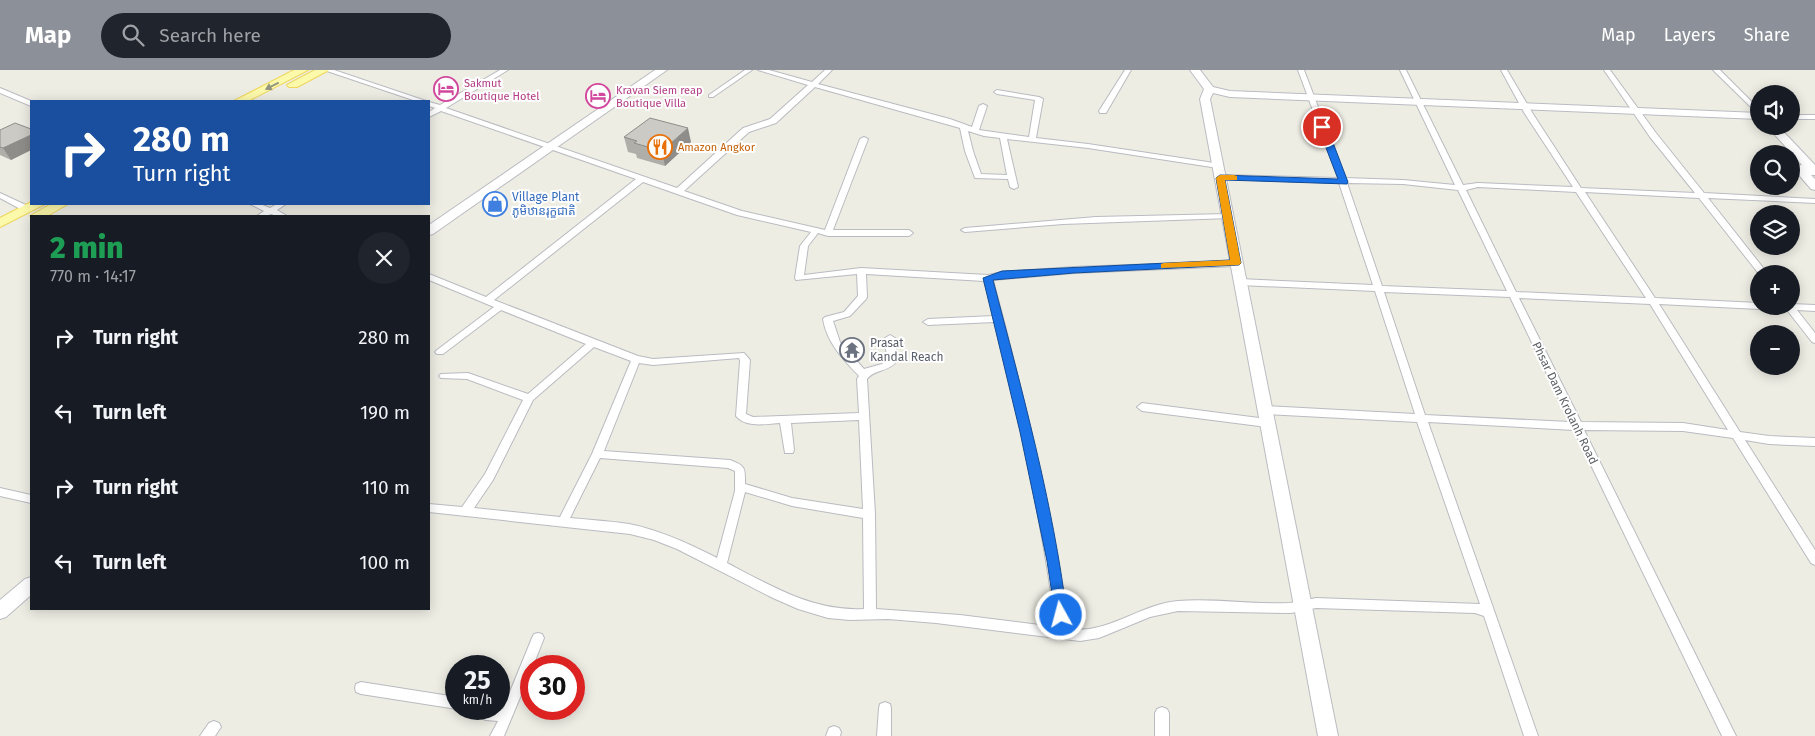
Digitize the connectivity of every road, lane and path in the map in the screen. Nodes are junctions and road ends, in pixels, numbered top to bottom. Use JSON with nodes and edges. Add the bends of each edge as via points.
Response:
{"nodes":[{"id":1,"x":303,"y":70,"type":"edge"},
{"id":2,"x":325,"y":70,"type":"edge"},
{"id":3,"x":505,"y":70,"type":"edge"},
{"id":4,"x":662,"y":70,"type":"edge"},
{"id":5,"x":749,"y":70,"type":"edge"},
{"id":6,"x":761,"y":70,"type":"edge"},
{"id":7,"x":829,"y":70,"type":"edge"},
{"id":8,"x":1128,"y":70,"type":"edge"},
{"id":9,"x":1195,"y":70,"type":"edge"},
{"id":10,"x":1301,"y":70,"type":"edge"},
{"id":11,"x":1403,"y":70,"type":"edge"},
{"id":12,"x":1504,"y":70,"type":"edge"},
{"id":13,"x":1607,"y":70,"type":"edge"},
{"id":14,"x":1716,"y":70,"type":"edge"},
{"id":15,"x":813,"y":83,"type":"junction"},
{"id":16,"x":1209,"y":89,"type":"junction"},
{"id":17,"x":0,"y":90,"type":"edge"},
{"id":18,"x":997,"y":92,"type":"dead end"},
{"id":19,"x":711,"y":96,"type":"dead end"},
{"id":20,"x":1311,"y":97,"type":"junction"},
{"id":21,"x":242,"y":100,"type":"edge"},
{"id":22,"x":264,"y":100,"type":"edge"},
{"id":23,"x":419,"y":100,"type":"edge"},
{"id":24,"x":1418,"y":101,"type":"junction"},
{"id":25,"x":30,"y":104,"type":"edge"},
{"id":26,"x":430,"y":104,"type":"edge"},
{"id":27,"x":1525,"y":105,"type":"junction"},
{"id":28,"x":983,"y":106,"type":"dead end"},
{"id":29,"x":440,"y":108,"type":"junction"},
{"id":30,"x":1750,"y":108,"type":"edge"},
{"id":31,"x":1102,"y":111,"type":"dead end"},
{"id":32,"x":1636,"y":111,"type":"junction"},
{"id":33,"x":430,"y":114,"type":"edge"},
{"id":34,"x":1750,"y":115,"type":"edge"},
{"id":35,"x":1800,"y":117,"type":"edge"},
{"id":36,"x":1815,"y":117,"type":"edge"},
{"id":37,"x":964,"y":128,"type":"junction"},
{"id":38,"x":975,"y":131,"type":"junction"},
{"id":39,"x":1770,"y":135,"type":"edge"},
{"id":40,"x":1780,"y":135,"type":"edge"},
{"id":41,"x":1003,"y":137,"type":"junction"},
{"id":42,"x":864,"y":139,"type":"dead end"},
{"id":43,"x":1032,"y":140,"type":"junction"},
{"id":44,"x":550,"y":145,"type":"junction"},
{"id":45,"x":1778,"y":145,"type":"edge"},
{"id":46,"x":1800,"y":169,"type":"edge"},
{"id":47,"x":1219,"y":172,"type":"junction"},
{"id":48,"x":1815,"y":172,"type":"edge"},
{"id":49,"x":1012,"y":177,"type":"junction"},
{"id":50,"x":643,"y":178,"type":"junction"},
{"id":51,"x":1343,"y":182,"type":"junction"},
{"id":52,"x":1815,"y":186,"type":"edge"},
{"id":53,"x":1014,"y":187,"type":"dead end"},
{"id":54,"x":1462,"y":188,"type":"junction"},
{"id":55,"x":679,"y":190,"type":"junction"},
{"id":56,"x":1580,"y":191,"type":"junction"},
{"id":57,"x":0,"y":195,"type":"edge"},
{"id":58,"x":1704,"y":196,"type":"junction"},
{"id":59,"x":1815,"y":201,"type":"edge"},
{"id":60,"x":58,"y":205,"type":"edge"},
{"id":61,"x":256,"y":205,"type":"edge"},
{"id":62,"x":280,"y":205,"type":"edge"},
{"id":63,"x":270,"y":211,"type":"junction"},
{"id":64,"x":33,"y":212,"type":"edge"},
{"id":65,"x":263,"y":215,"type":"edge"},
{"id":66,"x":280,"y":215,"type":"edge"},
{"id":67,"x":1227,"y":216,"type":"junction"},
{"id":68,"x":0,"y":223,"type":"edge"},
{"id":69,"x":430,"y":230,"type":"edge"},
{"id":70,"x":965,"y":230,"type":"dead end"},
{"id":71,"x":816,"y":231,"type":"junction"},
{"id":72,"x":828,"y":233,"type":"junction"},
{"id":73,"x":909,"y":233,"type":"dead end"},
{"id":74,"x":0,"y":235,"type":"edge"},
{"id":75,"x":1236,"y":263,"type":"junction"},
{"id":76,"x":1757,"y":265,"type":"edge"},
{"id":77,"x":861,"y":271,"type":"junction"},
{"id":78,"x":430,"y":277,"type":"edge"},
{"id":79,"x":988,"y":278,"type":"junction"},
{"id":80,"x":1240,"y":282,"type":"junction"},
{"id":81,"x":1378,"y":287,"type":"junction"},
{"id":82,"x":1511,"y":294,"type":"junction"},
{"id":83,"x":487,"y":301,"type":"junction"},
{"id":84,"x":1653,"y":302,"type":"junction"},
{"id":85,"x":501,"y":306,"type":"junction"},
{"id":86,"x":1750,"y":306,"type":"edge"},
{"id":87,"x":1800,"y":307,"type":"edge"},
{"id":88,"x":1815,"y":308,"type":"edge"},
{"id":89,"x":1796,"y":315,"type":"edge"},
{"id":90,"x":999,"y":319,"type":"junction"},
{"id":91,"x":928,"y":322,"type":"dead end"},
{"id":92,"x":890,"y":338,"type":"dead end"},
{"id":93,"x":1815,"y":340,"type":"edge"},
{"id":94,"x":594,"y":342,"type":"junction"},
{"id":95,"x":440,"y":352,"type":"dead end"},
{"id":96,"x":636,"y":359,"type":"junction"},
{"id":97,"x":864,"y":375,"type":"junction"},
{"id":98,"x":444,"y":376,"type":"dead end"},
{"id":99,"x":529,"y":398,"type":"junction"},
{"id":100,"x":1142,"y":407,"type":"dead end"},
{"id":101,"x":863,"y":416,"type":"junction"},
{"id":102,"x":1266,"y":416,"type":"junction"},
{"id":103,"x":1421,"y":418,"type":"junction"},
{"id":104,"x":785,"y":419,"type":"junction"},
{"id":105,"x":1576,"y":426,"type":"junction"},
{"id":106,"x":1739,"y":436,"type":"junction"},
{"id":107,"x":1815,"y":442,"type":"edge"},
{"id":108,"x":789,"y":450,"type":"dead end"},
{"id":109,"x":597,"y":454,"type":"junction"},
{"id":110,"x":741,"y":487,"type":"junction"},
{"id":111,"x":0,"y":492,"type":"edge"},
{"id":112,"x":30,"y":499,"type":"edge"},
{"id":113,"x":430,"y":508,"type":"edge"},
{"id":114,"x":465,"y":512,"type":"junction"},
{"id":115,"x":868,"y":514,"type":"junction"},
{"id":116,"x":563,"y":522,"type":"junction"},
{"id":117,"x":1815,"y":560,"type":"edge"},
{"id":118,"x":721,"y":566,"type":"junction"},
{"id":119,"x":30,"y":585,"type":"edge"},
{"id":120,"x":1302,"y":607,"type":"junction"},
{"id":121,"x":0,"y":611,"type":"edge"},
{"id":122,"x":1488,"y":612,"type":"junction"},
{"id":123,"x":870,"y":614,"type":"junction"},
{"id":124,"x":1063,"y":634,"type":"junction"},
{"id":125,"x":538,"y":638,"type":"dead end"},
{"id":126,"x":361,"y":688,"type":"dead end"},
{"id":127,"x":445,"y":701,"type":"edge"},
{"id":128,"x":885,"y":708,"type":"dead end"},
{"id":129,"x":510,"y":711,"type":"edge"},
{"id":130,"x":1162,"y":713,"type":"dead end"},
{"id":131,"x":506,"y":720,"type":"edge"},
{"id":132,"x":497,"y":736,"type":"edge"},
{"id":133,"x":884,"y":736,"type":"edge"},
{"id":134,"x":1162,"y":736,"type":"edge"},
{"id":135,"x":1328,"y":736,"type":"edge"},
{"id":136,"x":1531,"y":736,"type":"edge"},
{"id":137,"x":1729,"y":736,"type":"edge"}],
"edges":[{"from":1,"to":21,"type":"main road","one_way":true},
{"from":2,"to":22,"type":"main road"},
{"from":2,"to":23,"type":"street"},
{"from":3,"to":29,"type":"street"},
{"from":4,"to":44,"type":"street"},
{"from":5,"to":19,"type":"street"},
{"from":6,"to":15,"type":"street"},
{"from":7,"to":15,"type":"street"},
{"from":8,"to":31,"type":"street"},
{"from":9,"to":16,"type":"street"},
{"from":10,"to":20,"type":"street"},
{"from":11,"to":24,"type":"street","name":"Phsar Dam Krolanh Road"},
{"from":12,"to":27,"type":"street"},
{"from":13,"to":32,"type":"street"},
{"from":14,"to":30,"type":"street"},
{"from":15,"to":37,"type":"street"},
{"from":15,"to":55,"type":"street","via":[[773,121],[746,130]]},
{"from":16,"to":20,"type":"street","via":[[1230,94]]},
{"from":16,"to":47,"type":"street","via":[[1206,99]]},
{"from":17,"to":25,"type":"street"},
{"from":18,"to":43,"type":"street","via":[[1038,98]]},
{"from":20,"to":24,"type":"street"},
{"from":20,"to":51,"type":"street"},
{"from":24,"to":27,"type":"street"},
{"from":24,"to":54,"type":"street","name":"Phsar Dam Krolanh Road"},
{"from":26,"to":29,"type":"street"},
{"from":27,"to":32,"type":"street"},
{"from":27,"to":56,"type":"street"},
{"from":28,"to":38,"type":"street"},
{"from":29,"to":33,"type":"street"},
{"from":29,"to":44,"type":"street"},
{"from":32,"to":34,"type":"street"},
{"from":32,"to":58,"type":"street"},
{"from":35,"to":36,"type":"street"},
{"from":37,"to":38,"type":"street"},
{"from":37,"to":49,"type":"street","via":[[978,176]]},
{"from":38,"to":41,"type":"street"},
{"from":39,"to":45,"type":"street"},
{"from":40,"to":48,"type":"street"},
{"from":41,"to":43,"type":"street"},
{"from":41,"to":49,"type":"street"},
{"from":42,"to":72,"type":"street"},
{"from":43,"to":47,"type":"street"},
{"from":44,"to":50,"type":"street"},
{"from":44,"to":69,"type":"street"},
{"from":46,"to":52,"type":"street"},
{"from":47,"to":51,"type":"street"},
{"from":47,"to":67,"type":"street"},
{"from":49,"to":53,"type":"street"},
{"from":50,"to":55,"type":"street"},
{"from":50,"to":83,"type":"street"},
{"from":51,"to":54,"type":"street","via":[[1403,182]]},
{"from":51,"to":81,"type":"street"},
{"from":54,"to":56,"type":"street","via":[[1478,185]]},
{"from":54,"to":82,"type":"street","name":"Phsar Dam Krolanh Road"},
{"from":55,"to":71,"type":"street","via":[[740,212]]},
{"from":56,"to":58,"type":"street"},
{"from":56,"to":84,"type":"street"},
{"from":57,"to":64,"type":"street"},
{"from":58,"to":59,"type":"street"},
{"from":58,"to":76,"type":"street"},
{"from":60,"to":64,"type":"main road"},
{"from":61,"to":63,"type":"street"},
{"from":62,"to":63,"type":"street"},
{"from":63,"to":65,"type":"street"},
{"from":63,"to":66,"type":"street"},
{"from":64,"to":68,"type":"main road"},
{"from":64,"to":74,"type":"main road"},
{"from":67,"to":70,"type":"street","via":[[1012,224]]},
{"from":67,"to":75,"type":"street"},
{"from":71,"to":72,"type":"street"},
{"from":71,"to":77,"type":"street","via":[[804,246],[799,278]]},
{"from":72,"to":73,"type":"street"},
{"from":75,"to":79,"type":"street","via":[[1074,270]]},
{"from":75,"to":80,"type":"street"},
{"from":77,"to":79,"type":"street"},
{"from":77,"to":97,"type":"street","via":[[862,297],[847,314],[828,319],[828,331]]},
{"from":78,"to":83,"type":"street"},
{"from":79,"to":90,"type":"street"},
{"from":80,"to":81,"type":"street"},
{"from":80,"to":102,"type":"street"},
{"from":81,"to":82,"type":"street"},
{"from":81,"to":103,"type":"street"},
{"from":82,"to":84,"type":"street"},
{"from":82,"to":105,"type":"street","name":"Phsar Dam Krolanh Road"},
{"from":83,"to":85,"type":"street"},
{"from":84,"to":86,"type":"street"},
{"from":84,"to":106,"type":"street"},
{"from":85,"to":94,"type":"street"},
{"from":85,"to":95,"type":"street"},
{"from":87,"to":88,"type":"street"},
{"from":89,"to":93,"type":"street"},
{"from":90,"to":91,"type":"street"},
{"from":90,"to":124,"type":"street","via":[[1054,561]]},
{"from":92,"to":97,"type":"street","via":[[892,361],[888,366],[867,370]]},
{"from":94,"to":96,"type":"street"},
{"from":94,"to":99,"type":"street"},
{"from":96,"to":104,"type":"street","via":[[653,362],[741,355],[745,360],[741,416],[752,421]]},
{"from":96,"to":109,"type":"street"},
{"from":97,"to":101,"type":"street"},
{"from":98,"to":99,"type":"street","via":[[468,376]]},
{"from":99,"to":114,"type":"street","via":[[489,477]]},
{"from":100,"to":102,"type":"street"},
{"from":101,"to":104,"type":"street"},
{"from":101,"to":115,"type":"street"},
{"from":102,"to":103,"type":"street"},
{"from":102,"to":120,"type":"street"},
{"from":103,"to":105,"type":"street"},
{"from":103,"to":122,"type":"street"},
{"from":104,"to":108,"type":"street"},
{"from":105,"to":106,"type":"street","via":[[1683,427]]},
{"from":105,"to":137,"type":"street","name":"Phsar Dam Krolanh Road"},
{"from":106,"to":107,"type":"street"},
{"from":106,"to":117,"type":"street"},
{"from":109,"to":110,"type":"street","via":[[730,464],[740,469]]},
{"from":109,"to":116,"type":"street"},
{"from":110,"to":115,"type":"street","via":[[792,502]]},
{"from":110,"to":118,"type":"street"},
{"from":111,"to":112,"type":"street"},
{"from":113,"to":114,"type":"street"},
{"from":114,"to":116,"type":"street"},
{"from":115,"to":123,"type":"street"},
{"from":116,"to":118,"type":"street","via":[[648,532]]},
{"from":118,"to":123,"type":"street","via":[[811,608],[836,614]]},
{"from":119,"to":121,"type":"street"},
{"from":120,"to":122,"type":"street","via":[[1316,603],[1366,603],[1475,608]]},
{"from":120,"to":124,"type":"street","via":[[1178,606],[1149,612],[1099,633]]},
{"from":120,"to":135,"type":"street"},
{"from":122,"to":136,"type":"street"},
{"from":123,"to":124,"type":"street","via":[[924,617]]},
{"from":125,"to":129,"type":"street"},
{"from":126,"to":127,"type":"street"},
{"from":128,"to":133,"type":"street"},
{"from":130,"to":134,"type":"street"},
{"from":131,"to":132,"type":"street"}]}
